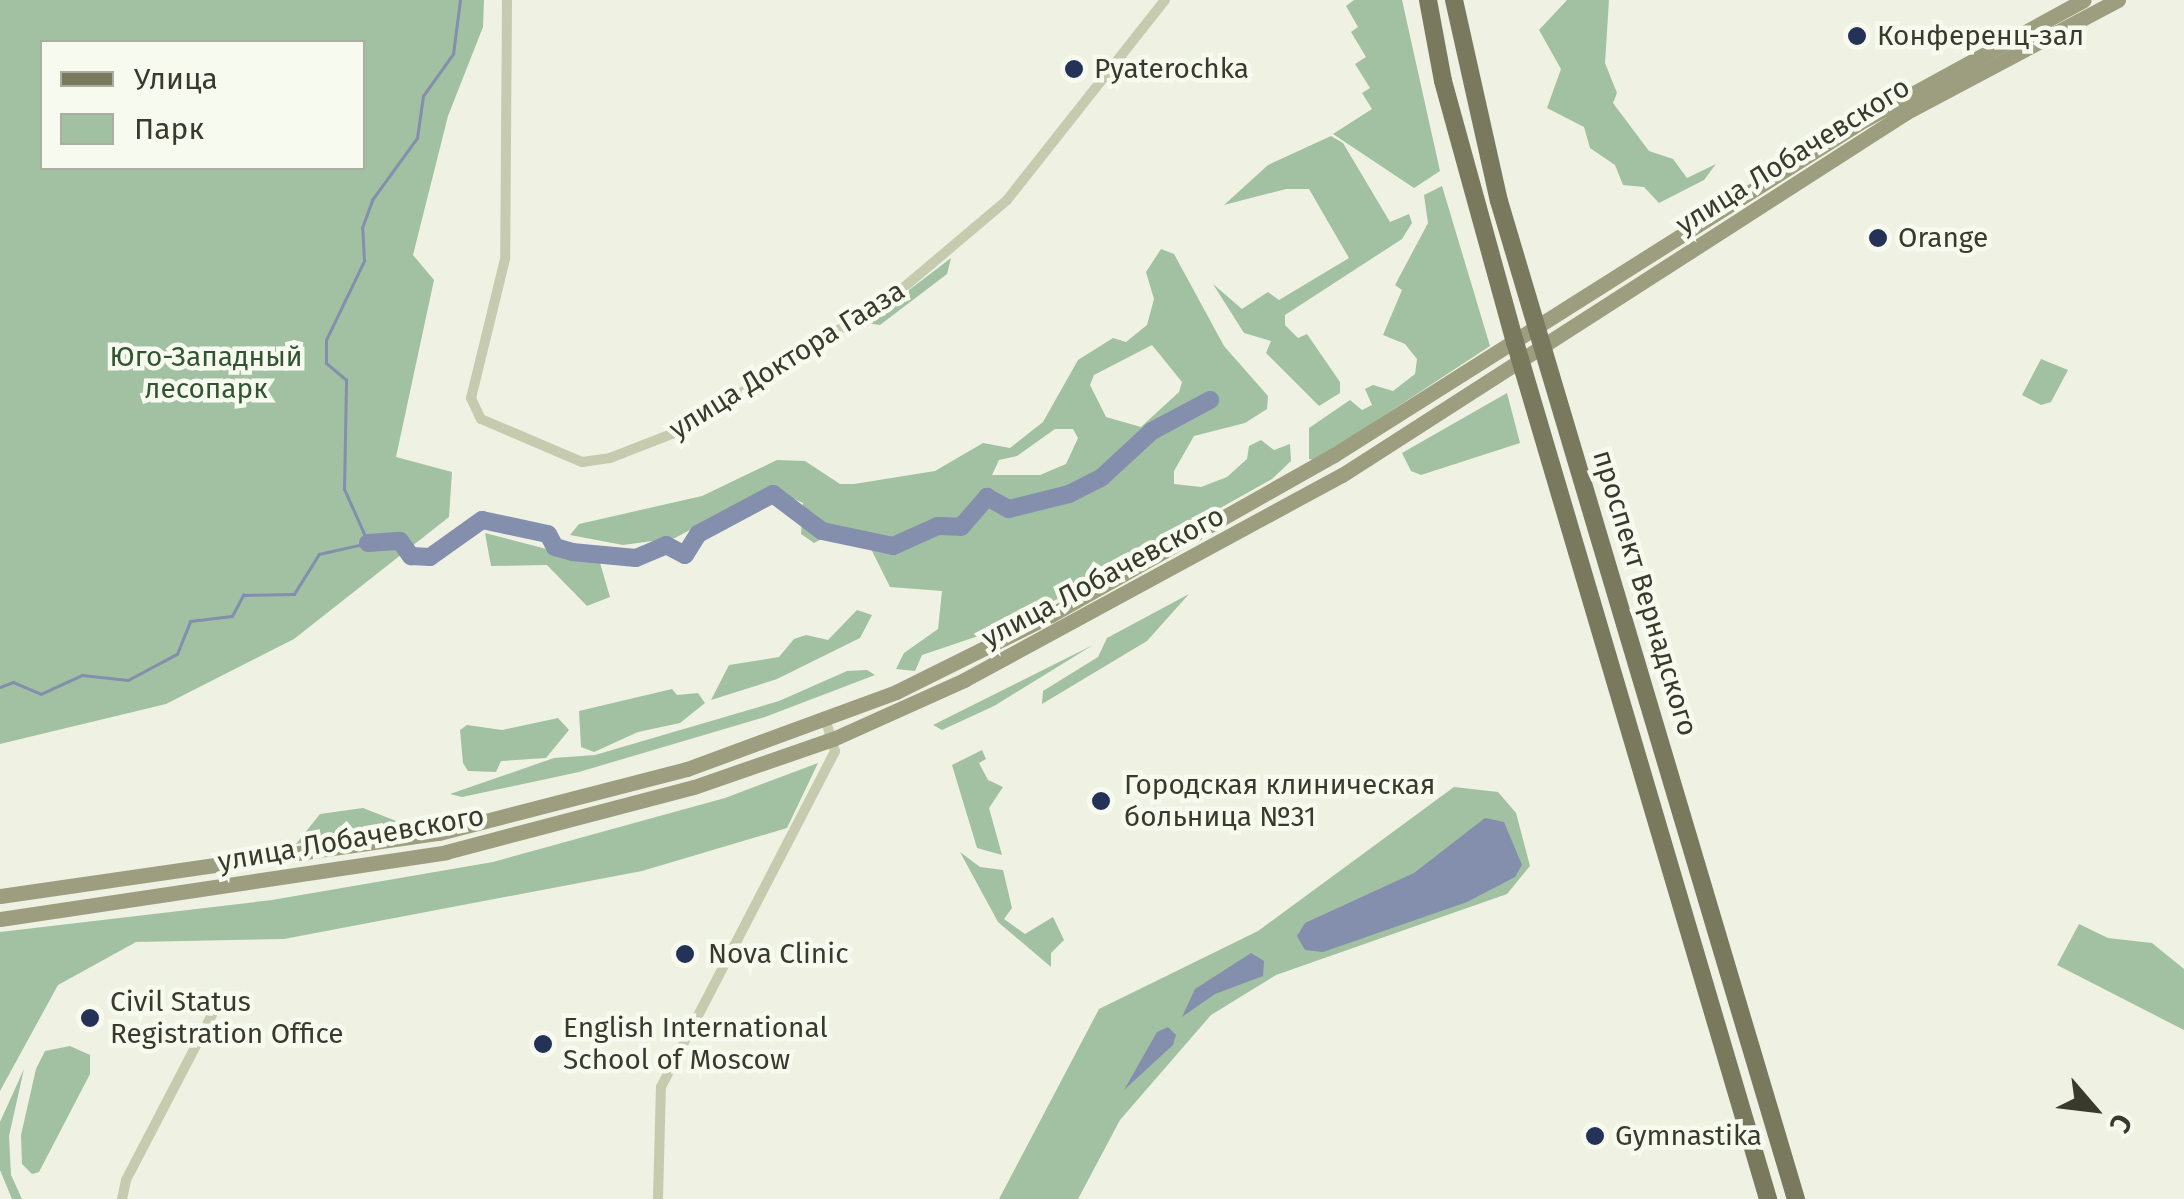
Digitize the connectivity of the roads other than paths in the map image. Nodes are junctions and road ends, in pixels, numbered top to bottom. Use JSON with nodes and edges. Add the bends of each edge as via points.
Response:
{"nodes":[{"id":1,"x":508,"y":0,"type":"edge"},
{"id":2,"x":1165,"y":0,"type":"edge"},
{"id":3,"x":1428,"y":0,"type":"edge"},
{"id":4,"x":1454,"y":0,"type":"edge"},
{"id":5,"x":2084,"y":0,"type":"edge"},
{"id":6,"x":2118,"y":0,"type":"edge"},
{"id":7,"x":1538,"y":326,"type":"junction"},
{"id":8,"x":1515,"y":342,"type":"junction"},
{"id":9,"x":1546,"y":350,"type":"junction"},
{"id":10,"x":1522,"y":365,"type":"junction"},
{"id":11,"x":826,"y":722,"type":"junction"},
{"id":12,"x":833,"y":739,"type":"junction"},
{"id":13,"x":0,"y":896,"type":"edge"},
{"id":14,"x":0,"y":920,"type":"edge"},
{"id":15,"x":214,"y":1011,"type":"dead end"},
{"id":16,"x":1754,"y":1056,"type":"junction"},
{"id":17,"x":1727,"y":1064,"type":"junction"},
{"id":18,"x":122,"y":1199,"type":"edge"},
{"id":19,"x":658,"y":1199,"type":"edge"},
{"id":20,"x":1768,"y":1199,"type":"edge"},
{"id":21,"x":1796,"y":1199,"type":"edge"}],
"edges":[{"from":1,"to":2,"type":"street","name":"улица Доктора Гааза","via":[[505,259],[472,406],[481,419],[582,462],[688,428],[903,288],[1007,200]]},
{"from":3,"to":8,"type":"main road","name":"проспект Вернадского","via":[[1442,80]]},
{"from":4,"to":7,"type":"main road","name":"проспект Вернадского","via":[[1499,201]]},
{"from":5,"to":7,"type":"main road","name":"улица Лобачевского","via":[[1873,115]]},
{"from":6,"to":9,"type":"main road","name":"улица Лобачевского","via":[[1907,112]]},
{"from":7,"to":8,"type":"main road","name":"улица Лобачевского"},
{"from":7,"to":9,"type":"main road","name":"проспект Вернадского"},
{"from":8,"to":10,"type":"main road","name":"проспект Вернадского"},
{"from":8,"to":11,"type":"main road","name":"улица Лобачевского","via":[[1334,455],[1051,615]]},
{"from":9,"to":10,"type":"main road","name":"улица Лобачевского"},
{"from":9,"to":16,"type":"main road","name":"проспект Вернадского"},
{"from":10,"to":12,"type":"main road","name":"улица Лобачевского","via":[[1342,476],[1069,626]]},
{"from":10,"to":17,"type":"main road","name":"проспект Вернадского"},
{"from":11,"to":12,"type":"street"},
{"from":11,"to":13,"type":"main road","name":"улица Лобачевского","via":[[687,768],[439,833]]},
{"from":12,"to":14,"type":"main road","name":"улица Лобачевского","via":[[694,787],[446,852]]},
{"from":12,"to":19,"type":"street","via":[[832,758],[661,1087]]},
{"from":15,"to":18,"type":"street","via":[[126,1179]]},
{"from":16,"to":17,"type":"street","via":[[1734,1047]]},
{"from":16,"to":21,"type":"main road","name":"проспект Вернадского"},
{"from":17,"to":20,"type":"main road","name":"проспект Вернадского"}]}
